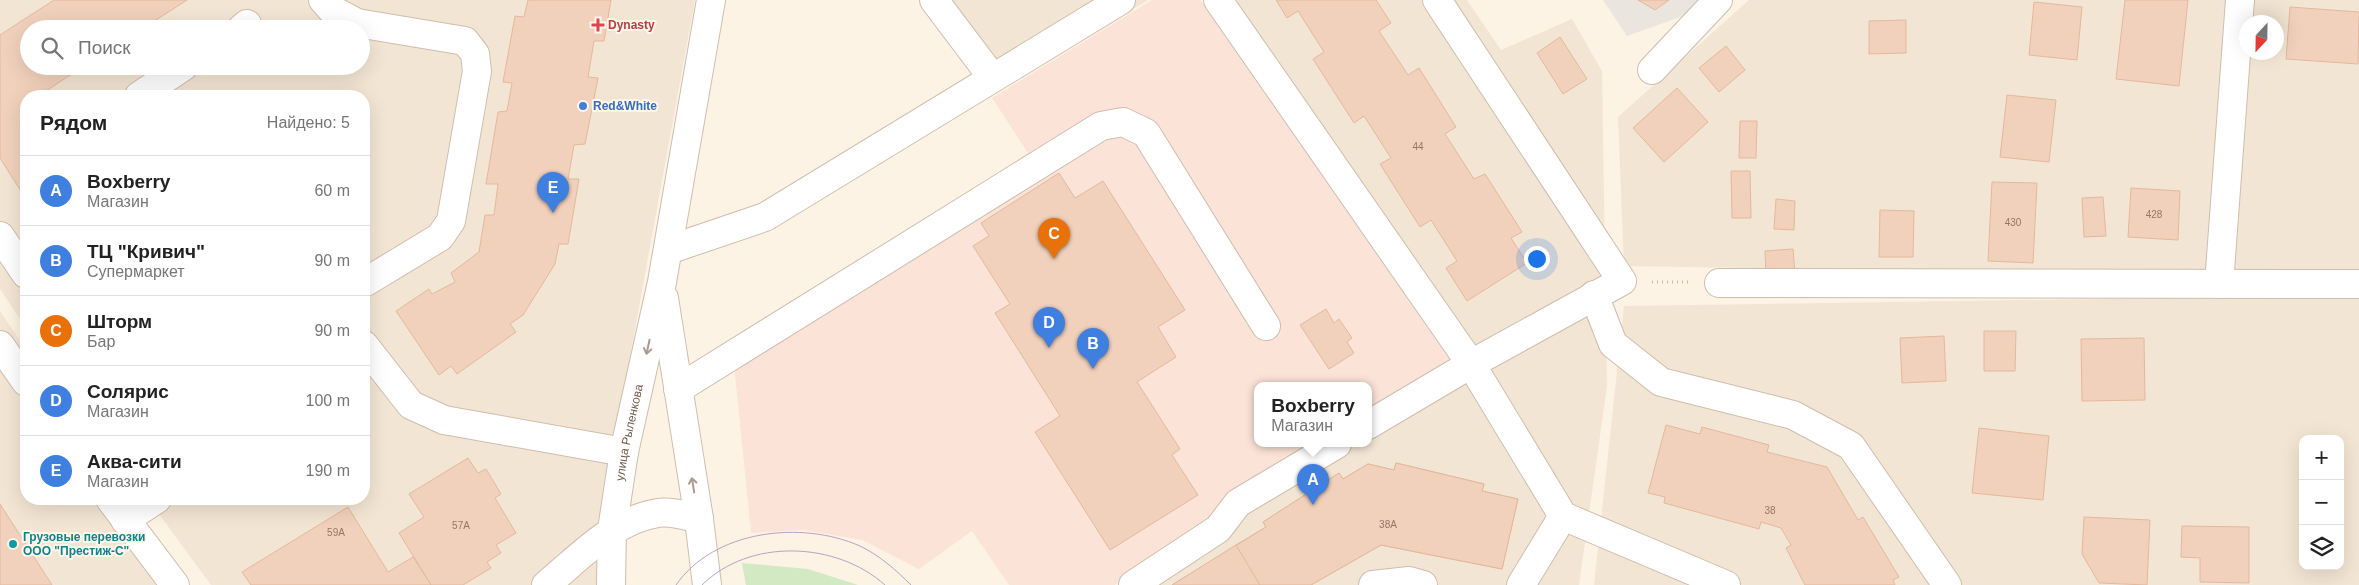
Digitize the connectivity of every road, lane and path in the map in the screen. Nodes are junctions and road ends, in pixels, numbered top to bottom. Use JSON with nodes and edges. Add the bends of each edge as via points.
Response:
{"nodes":[{"id":1,"x":323,"y":0,"type":"edge"},
{"id":2,"x":711,"y":0,"type":"edge"},
{"id":3,"x":934,"y":0,"type":"edge"},
{"id":4,"x":1121,"y":0,"type":"edge"},
{"id":5,"x":1218,"y":0,"type":"edge"},
{"id":6,"x":1436,"y":0,"type":"edge"},
{"id":7,"x":1718,"y":0,"type":"edge"},
{"id":8,"x":2240,"y":0,"type":"edge"},
{"id":9,"x":350,"y":20,"type":"edge"},
{"id":10,"x":370,"y":26,"type":"edge"},
{"id":11,"x":1652,"y":70,"type":"dead end"},
{"id":12,"x":170,"y":75,"type":"edge"},
{"id":13,"x":992,"y":77,"type":"junction"},
{"id":14,"x":148,"y":90,"type":"edge"},
{"id":15,"x":0,"y":236,"type":"edge"},
{"id":16,"x":668,"y":250,"type":"junction"},
{"id":17,"x":20,"y":265,"type":"edge"},
{"id":18,"x":370,"y":279,"type":"edge"},
{"id":19,"x":1622,"y":281,"type":"junction"},
{"id":20,"x":662,"y":282,"type":"junction"},
{"id":21,"x":1719,"y":283,"type":"joint"},
{"id":22,"x":2219,"y":284,"type":"junction"},
{"id":23,"x":2359,"y":284,"type":"edge"},
{"id":24,"x":1594,"y":295,"type":"junction"},
{"id":25,"x":1266,"y":326,"type":"dead end"},
{"id":26,"x":0,"y":345,"type":"edge"},
{"id":27,"x":370,"y":353,"type":"edge"},
{"id":28,"x":1471,"y":364,"type":"junction"},
{"id":29,"x":20,"y":373,"type":"edge"},
{"id":30,"x":678,"y":389,"type":"junction"},
{"id":31,"x":1372,"y":423,"type":"edge"},
{"id":32,"x":1332,"y":447,"type":"edge"},
{"id":33,"x":624,"y":452,"type":"junction"},
{"id":34,"x":114,"y":505,"type":"edge"},
{"id":35,"x":148,"y":505,"type":"edge"},
{"id":36,"x":1563,"y":516,"type":"junction"},
{"id":37,"x":699,"y":519,"type":"junction"},
{"id":38,"x":125,"y":520,"type":"junction"},
{"id":39,"x":612,"y":530,"type":"junction"},
{"id":40,"x":176,"y":585,"type":"edge"},
{"id":41,"x":546,"y":585,"type":"edge"},
{"id":42,"x":611,"y":585,"type":"edge"},
{"id":43,"x":707,"y":585,"type":"edge"},
{"id":44,"x":1133,"y":585,"type":"edge"},
{"id":45,"x":1373,"y":585,"type":"edge"},
{"id":46,"x":1423,"y":585,"type":"edge"},
{"id":47,"x":1521,"y":585,"type":"edge"},
{"id":48,"x":1726,"y":585,"type":"edge"},
{"id":49,"x":1946,"y":585,"type":"edge"}],
"edges":[{"from":1,"to":9,"type":"street"},
{"from":2,"to":16,"type":"street","name":"улица Рыленкова"},
{"from":3,"to":13,"type":"street"},
{"from":4,"to":13,"type":"street"},
{"from":5,"to":28,"type":"street"},
{"from":6,"to":19,"type":"street"},
{"from":7,"to":11,"type":"street"},
{"from":8,"to":22,"type":"street"},
{"from":10,"to":18,"type":"street","via":[[466,41],[475,54],[477,71],[451,221],[440,237]]},
{"from":12,"to":14,"type":"street"},
{"from":13,"to":16,"type":"street","via":[[765,217]]},
{"from":15,"to":17,"type":"street"},
{"from":16,"to":20,"type":"street","name":"улица Рыленкова"},
{"from":19,"to":21,"type":"path"},
{"from":19,"to":24,"type":"street"},
{"from":20,"to":30,"type":"street","name":"улица Рыленкова"},
{"from":20,"to":33,"type":"street","name":"улица Рыленкова","one_way":true},
{"from":21,"to":22,"type":"street"},
{"from":22,"to":23,"type":"street"},
{"from":24,"to":28,"type":"street"},
{"from":24,"to":49,"type":"street","via":[[1613,344],[1661,382],[1792,415],[1851,446]]},
{"from":25,"to":30,"type":"street","via":[[1146,133],[1123,122],[1101,126]]},
{"from":26,"to":29,"type":"street"},
{"from":27,"to":33,"type":"street","via":[[410,405],[444,420]]},
{"from":28,"to":31,"type":"street"},
{"from":28,"to":36,"type":"street"},
{"from":37,"to":30,"type":"street","name":"улица Рыленкова","one_way":true},
{"from":32,"to":44,"type":"street","via":[[1238,504],[1218,530]]},
{"from":33,"to":39,"type":"street","name":"улица Рыленкова"},
{"from":34,"to":38,"type":"street"},
{"from":35,"to":38,"type":"street"},
{"from":36,"to":47,"type":"street"},
{"from":36,"to":48,"type":"street"},
{"from":37,"to":39,"type":"street","via":[[658,513]]},
{"from":37,"to":43,"type":"street","name":"улица Рыленкова"},
{"from":38,"to":40,"type":"street"},
{"from":39,"to":41,"type":"street"},
{"from":39,"to":42,"type":"street","name":"улица Рыленкова"},
{"from":45,"to":46,"type":"street","via":[[1408,581]]}]}
